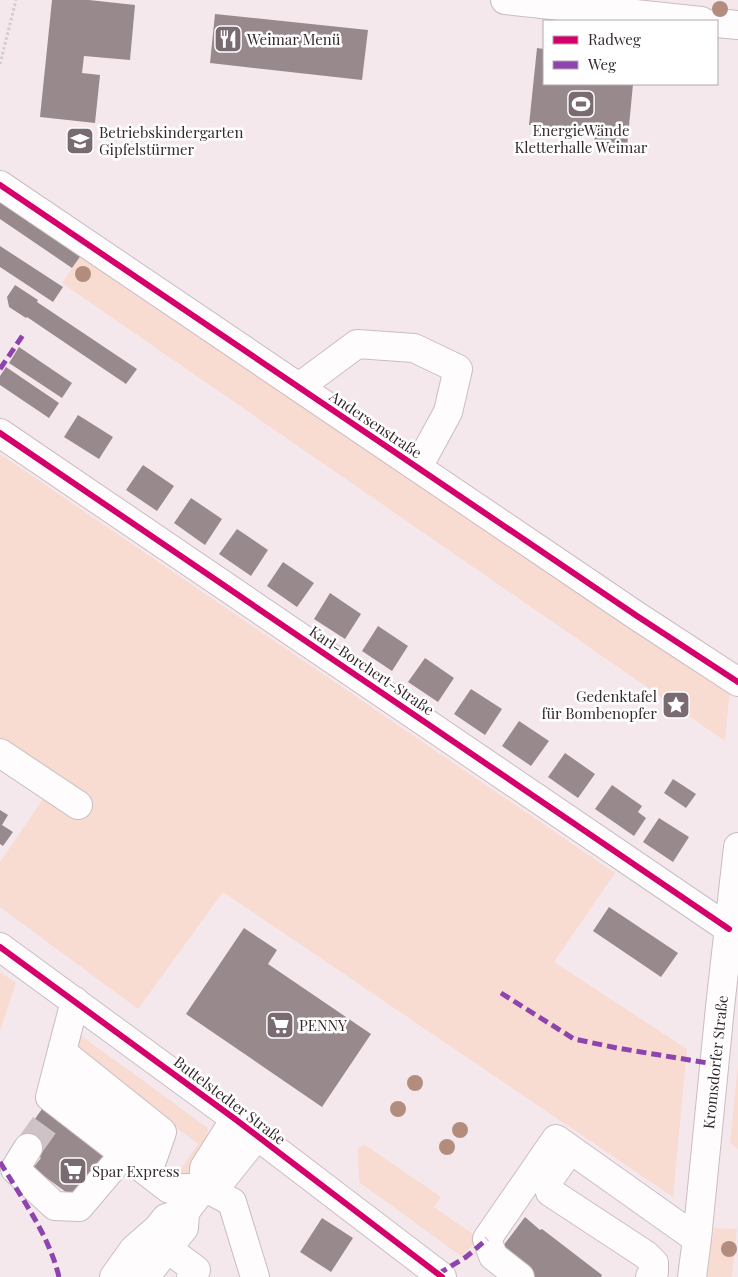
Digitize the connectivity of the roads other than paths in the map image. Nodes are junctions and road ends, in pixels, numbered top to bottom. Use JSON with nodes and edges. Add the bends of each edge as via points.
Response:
{"nodes":[{"id":1,"x":505,"y":0,"type":"edge"},
{"id":2,"x":692,"y":20,"type":"edge"},
{"id":3,"x":718,"y":23,"type":"edge"},
{"id":4,"x":738,"y":25,"type":"edge"},
{"id":5,"x":0,"y":185,"type":"edge"},
{"id":6,"x":300,"y":387,"type":"junction"},
{"id":7,"x":0,"y":433,"type":"edge"},
{"id":8,"x":418,"y":467,"type":"junction"},
{"id":9,"x":738,"y":682,"type":"edge"},
{"id":10,"x":0,"y":752,"type":"edge"},
{"id":11,"x":78,"y":805,"type":"dead end"},
{"id":12,"x":738,"y":847,"type":"edge"},
{"id":13,"x":729,"y":929,"type":"junction"},
{"id":14,"x":0,"y":947,"type":"edge"},
{"id":15,"x":75,"y":1001,"type":"junction"},
{"id":16,"x":59,"y":1064,"type":"junction"},
{"id":17,"x":235,"y":1119,"type":"junction"},
{"id":18,"x":257,"y":1136,"type":"junction"},
{"id":19,"x":28,"y":1148,"type":"tunnel mouth"},
{"id":20,"x":570,"y":1149,"type":"junction"},
{"id":21,"x":124,"y":1154,"type":"junction"},
{"id":22,"x":151,"y":1162,"type":"junction"},
{"id":23,"x":204,"y":1187,"type":"junction"},
{"id":24,"x":176,"y":1215,"type":"junction"},
{"id":25,"x":697,"y":1239,"type":"junction"},
{"id":26,"x":168,"y":1249,"type":"junction"},
{"id":27,"x":648,"y":1266,"type":"edge"},
{"id":28,"x":114,"y":1277,"type":"edge"},
{"id":29,"x":145,"y":1277,"type":"edge"},
{"id":30,"x":191,"y":1277,"type":"edge"},
{"id":31,"x":255,"y":1277,"type":"edge"},
{"id":32,"x":442,"y":1277,"type":"edge"},
{"id":33,"x":520,"y":1277,"type":"edge"},
{"id":34,"x":692,"y":1277,"type":"edge"}],
"edges":[{"from":1,"to":2,"type":"street"},
{"from":3,"to":4,"type":"street"},
{"from":5,"to":6,"type":"street","name":"Andersenstraße"},
{"from":6,"to":8,"type":"street","name":"Andersenstraße"},
{"from":6,"to":8,"type":"street","via":[[357,344],[414,348],[458,369],[448,412]]},
{"from":7,"to":13,"type":"street","name":"Karl-Borchert-Straße"},
{"from":8,"to":9,"type":"street","name":"Andersenstraße"},
{"from":10,"to":11,"type":"street"},
{"from":12,"to":13,"type":"street","name":"Kromsdorfer Straße"},
{"from":13,"to":25,"type":"street","name":"Kromsdorfer Straße"},
{"from":14,"to":15,"type":"street","name":"Buttelstedter Straße"},
{"from":15,"to":16,"type":"street"},
{"from":15,"to":17,"type":"street","name":"Buttelstedter Straße"},
{"from":16,"to":21,"type":"street","via":[[50,1097],[55,1110]]},
{"from":16,"to":22,"type":"street","via":[[162,1132]]},
{"from":17,"to":18,"type":"street","name":"Buttelstedter Straße"},
{"from":17,"to":23,"type":"street","via":[[204,1168]]},
{"from":18,"to":23,"type":"street","via":[[221,1182]]},
{"from":18,"to":32,"type":"street","name":"Buttelstedter Straße"},
{"from":19,"to":21,"type":"street","via":[[14,1169],[56,1206],[79,1207]]},
{"from":20,"to":25,"type":"street"},
{"from":20,"to":27,"type":"street","via":[[548,1181],[550,1192]]},
{"from":20,"to":33,"type":"street","via":[[556,1139],[487,1240],[492,1256]]},
{"from":21,"to":22,"type":"street"},
{"from":22,"to":23,"type":"street","via":[[169,1189]]},
{"from":23,"to":24,"type":"street"},
{"from":23,"to":31,"type":"street","via":[[232,1202]]},
{"from":24,"to":26,"type":"street","via":[[184,1228]]},
{"from":24,"to":28,"type":"street","via":[[134,1249]]},
{"from":25,"to":34,"type":"street","name":"Kromsdorfer Straße"},
{"from":26,"to":29,"type":"street"},
{"from":26,"to":30,"type":"street","via":[[196,1270]]}]}
